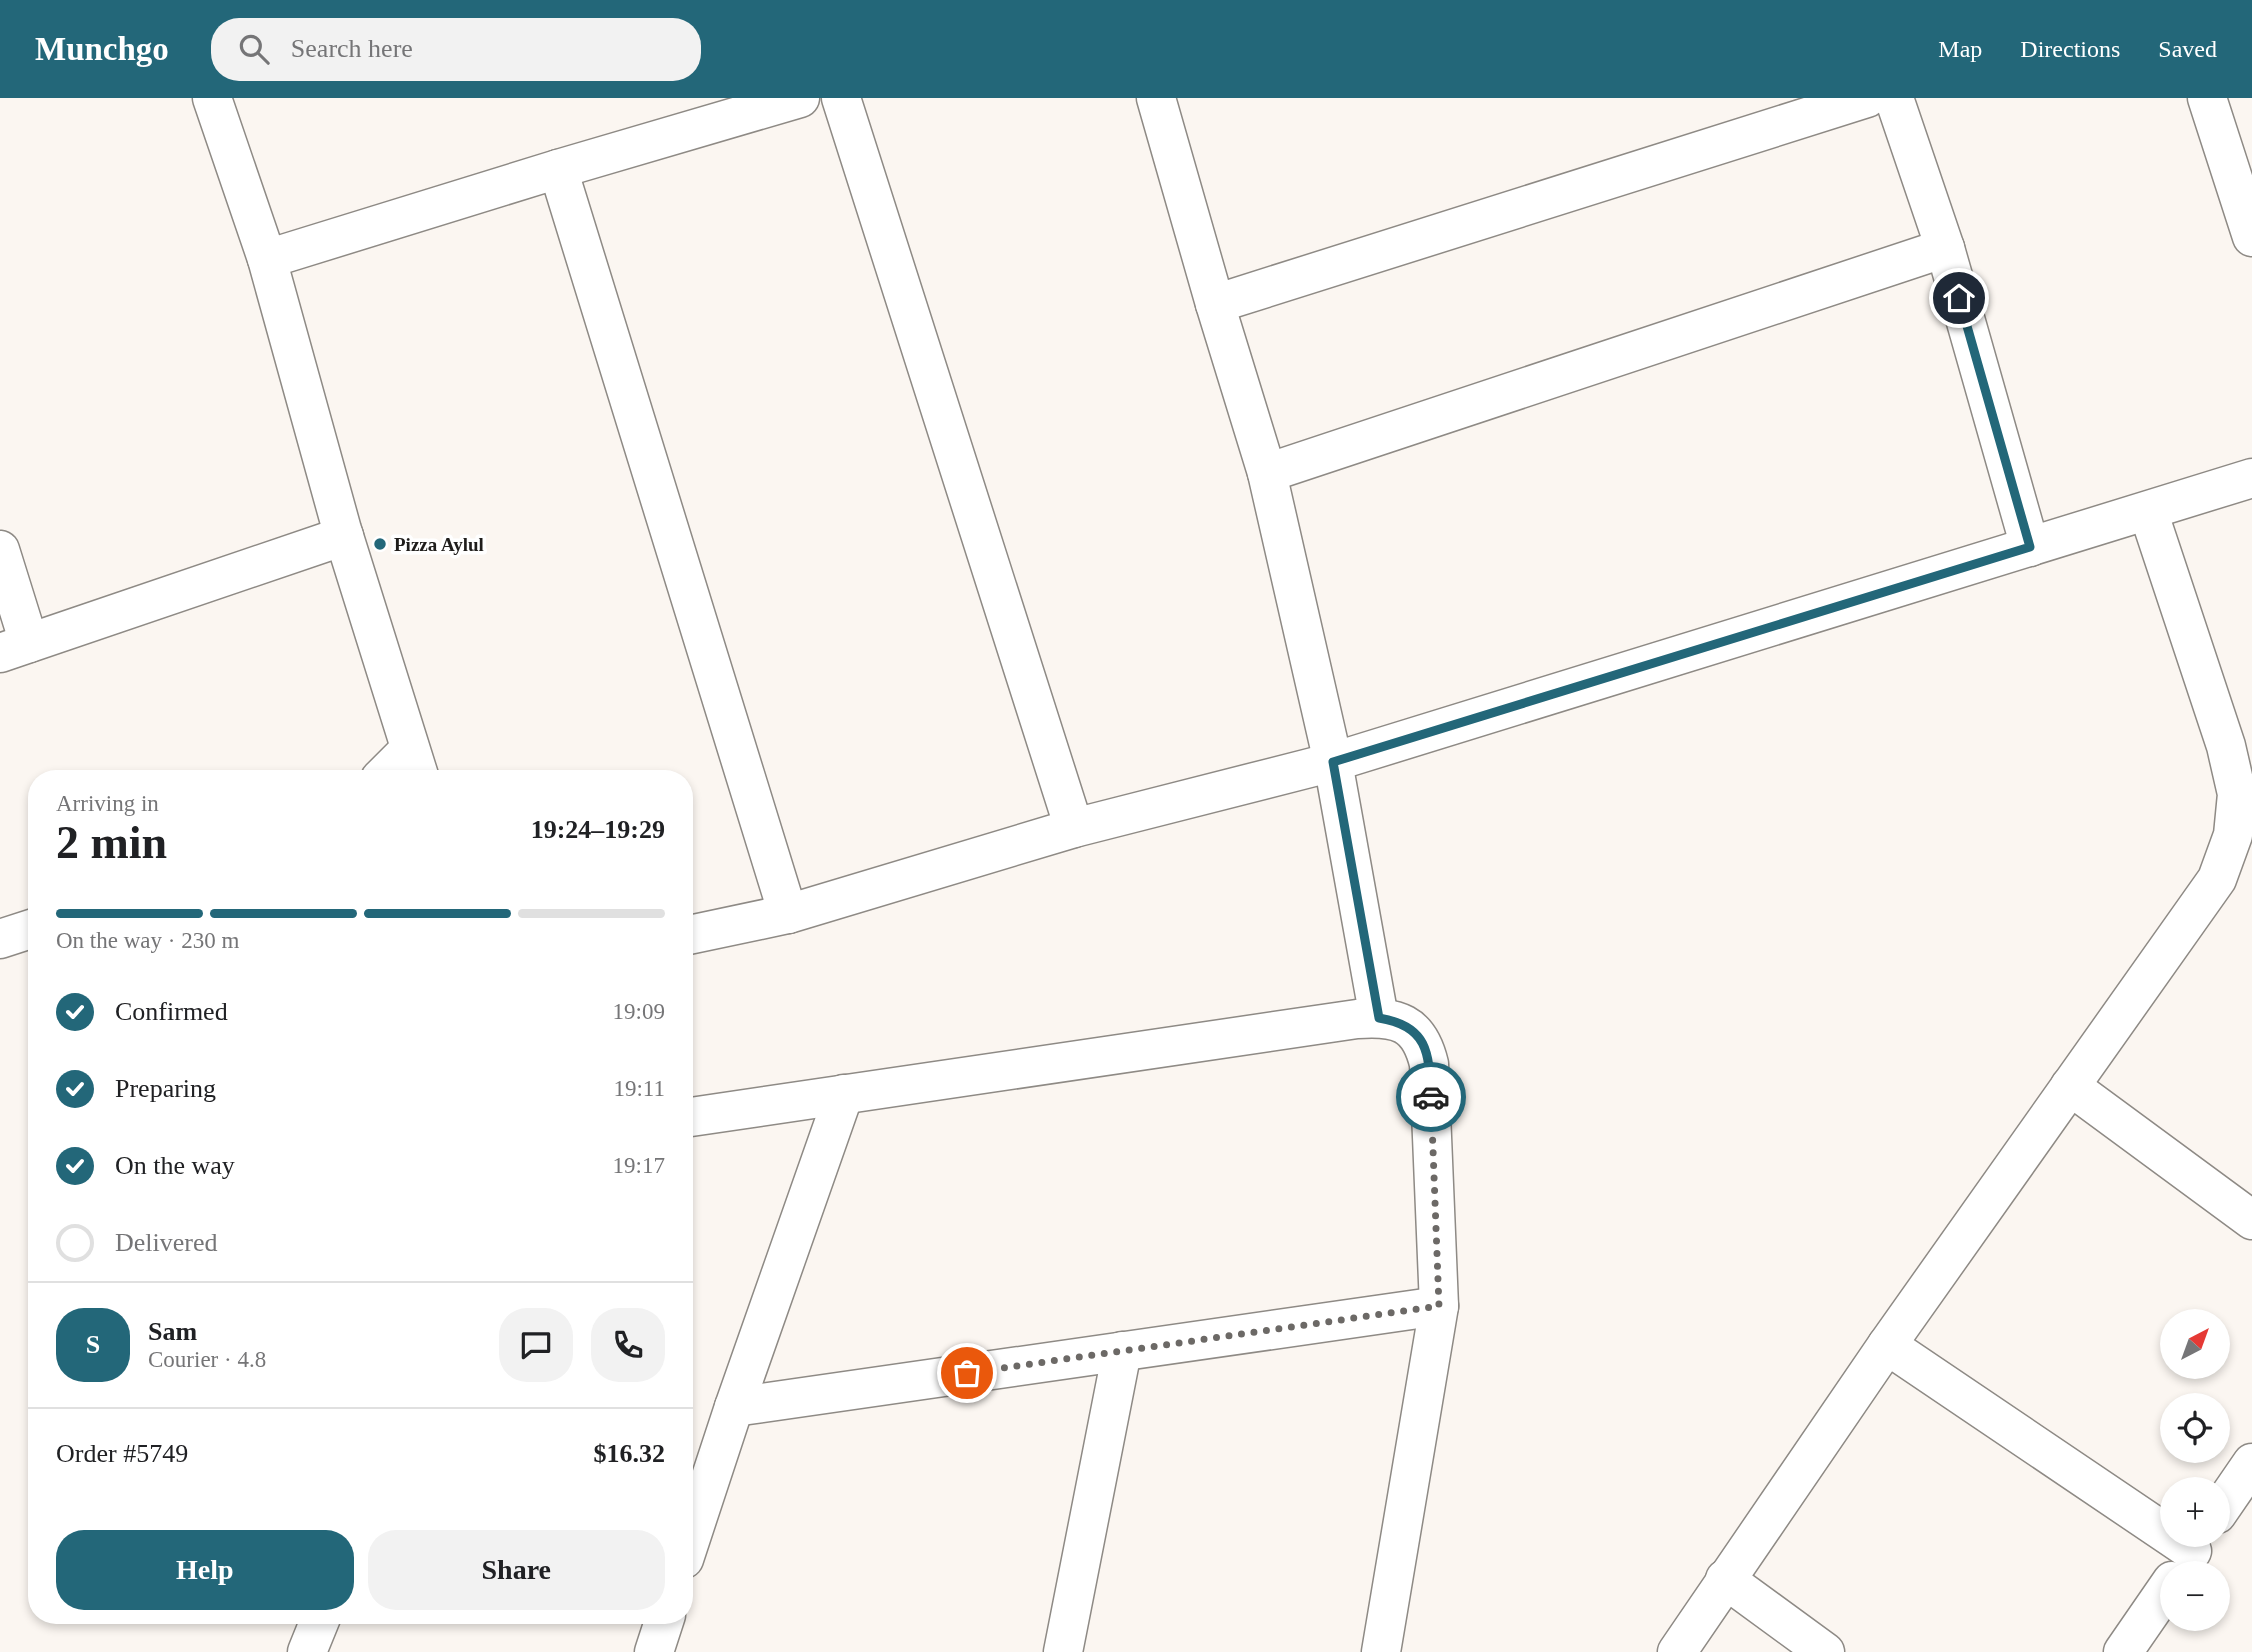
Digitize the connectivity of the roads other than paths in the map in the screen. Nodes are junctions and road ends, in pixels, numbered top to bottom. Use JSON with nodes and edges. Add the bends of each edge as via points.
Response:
{"nodes":[{"id":1,"x":212,"y":98,"type":"edge"},
{"id":2,"x":800,"y":98,"type":"edge"},
{"id":3,"x":842,"y":98,"type":"edge"},
{"id":4,"x":1156,"y":98,"type":"edge"},
{"id":5,"x":1867,"y":98,"type":"edge"},
{"id":6,"x":1894,"y":98,"type":"edge"},
{"id":7,"x":2207,"y":98,"type":"edge"},
{"id":8,"x":558,"y":169,"type":"junction"},
{"id":9,"x":2252,"y":237,"type":"edge"},
{"id":10,"x":1945,"y":248,"type":"junction"},
{"id":11,"x":267,"y":259,"type":"junction"},
{"id":12,"x":1214,"y":304,"type":"junction"},
{"id":13,"x":1267,"y":473,"type":"junction"},
{"id":14,"x":2252,"y":478,"type":"edge"},
{"id":15,"x":2148,"y":511,"type":"junction"},
{"id":16,"x":344,"y":536,"type":"junction"},
{"id":17,"x":2030,"y":547,"type":"junction"},
{"id":18,"x":0,"y":550,"type":"edge"},
{"id":19,"x":15,"y":648,"type":"edge"},
{"id":20,"x":1333,"y":762,"type":"junction"},
{"id":21,"x":415,"y":764,"type":"edge"},
{"id":22,"x":1074,"y":828,"type":"junction"},
{"id":23,"x":788,"y":914,"type":"junction"},
{"id":24,"x":28,"y":930,"type":"edge"},
{"id":25,"x":693,"y":934,"type":"edge"},
{"id":26,"x":0,"y":939,"type":"edge"},
{"id":27,"x":1379,"y":1018,"type":"junction"},
{"id":28,"x":2070,"y":1086,"type":"junction"},
{"id":29,"x":844,"y":1094,"type":"junction"},
{"id":30,"x":693,"y":1117,"type":"edge"},
{"id":31,"x":2252,"y":1220,"type":"edge"},
{"id":32,"x":1439,"y":1306,"type":"junction"},
{"id":33,"x":1886,"y":1345,"type":"junction"},
{"id":34,"x":1122,"y":1351,"type":"junction"},
{"id":35,"x":734,"y":1407,"type":"junction"},
{"id":36,"x":2252,"y":1463,"type":"edge"},
{"id":37,"x":2230,"y":1495,"type":"edge"},
{"id":38,"x":693,"y":1532,"type":"edge"},
{"id":39,"x":2186,"y":1560,"type":"edge"},
{"id":40,"x":1725,"y":1579,"type":"junction"},
{"id":41,"x":318,"y":1624,"type":"edge"},
{"id":42,"x":663,"y":1624,"type":"edge"},
{"id":43,"x":307,"y":1652,"type":"edge"},
{"id":44,"x":654,"y":1652,"type":"edge"},
{"id":45,"x":1063,"y":1652,"type":"edge"},
{"id":46,"x":1381,"y":1652,"type":"edge"},
{"id":47,"x":1677,"y":1652,"type":"edge"},
{"id":48,"x":1825,"y":1652,"type":"edge"},
{"id":49,"x":2123,"y":1652,"type":"edge"}],
"edges":[{"from":1,"to":11,"type":"street"},
{"from":2,"to":8,"type":"street"},
{"from":3,"to":22,"type":"street"},
{"from":4,"to":12,"type":"street"},
{"from":5,"to":12,"type":"street"},
{"from":6,"to":10,"type":"street"},
{"from":7,"to":9,"type":"street"},
{"from":8,"to":11,"type":"street"},
{"from":8,"to":23,"type":"street"},
{"from":10,"to":13,"type":"street"},
{"from":10,"to":17,"type":"street"},
{"from":11,"to":16,"type":"street"},
{"from":12,"to":13,"type":"street"},
{"from":13,"to":20,"type":"street"},
{"from":14,"to":15,"type":"street"},
{"from":15,"to":17,"type":"street"},
{"from":15,"to":28,"type":"street","via":[[2226,746],[2237,794],[2233,835],[2217,879]]},
{"from":16,"to":19,"type":"street"},
{"from":16,"to":21,"type":"street"},
{"from":17,"to":20,"type":"street"},
{"from":18,"to":19,"type":"street"},
{"from":20,"to":22,"type":"street"},
{"from":20,"to":27,"type":"street"},
{"from":22,"to":23,"type":"street"},
{"from":23,"to":25,"type":"street"},
{"from":24,"to":26,"type":"street"},
{"from":27,"to":29,"type":"street"},
{"from":27,"to":32,"type":"street","via":[[1399,1021],[1425,1044]]},
{"from":28,"to":31,"type":"street"},
{"from":28,"to":33,"type":"street"},
{"from":29,"to":30,"type":"street"},
{"from":29,"to":35,"type":"street"},
{"from":32,"to":34,"type":"street"},
{"from":32,"to":46,"type":"street"},
{"from":33,"to":39,"type":"street"},
{"from":33,"to":40,"type":"street"},
{"from":34,"to":35,"type":"street"},
{"from":34,"to":45,"type":"street"},
{"from":35,"to":38,"type":"street"},
{"from":36,"to":37,"type":"street"},
{"from":39,"to":49,"type":"street"},
{"from":40,"to":47,"type":"street"},
{"from":40,"to":48,"type":"street"},
{"from":41,"to":43,"type":"street"},
{"from":42,"to":44,"type":"street"}]}
